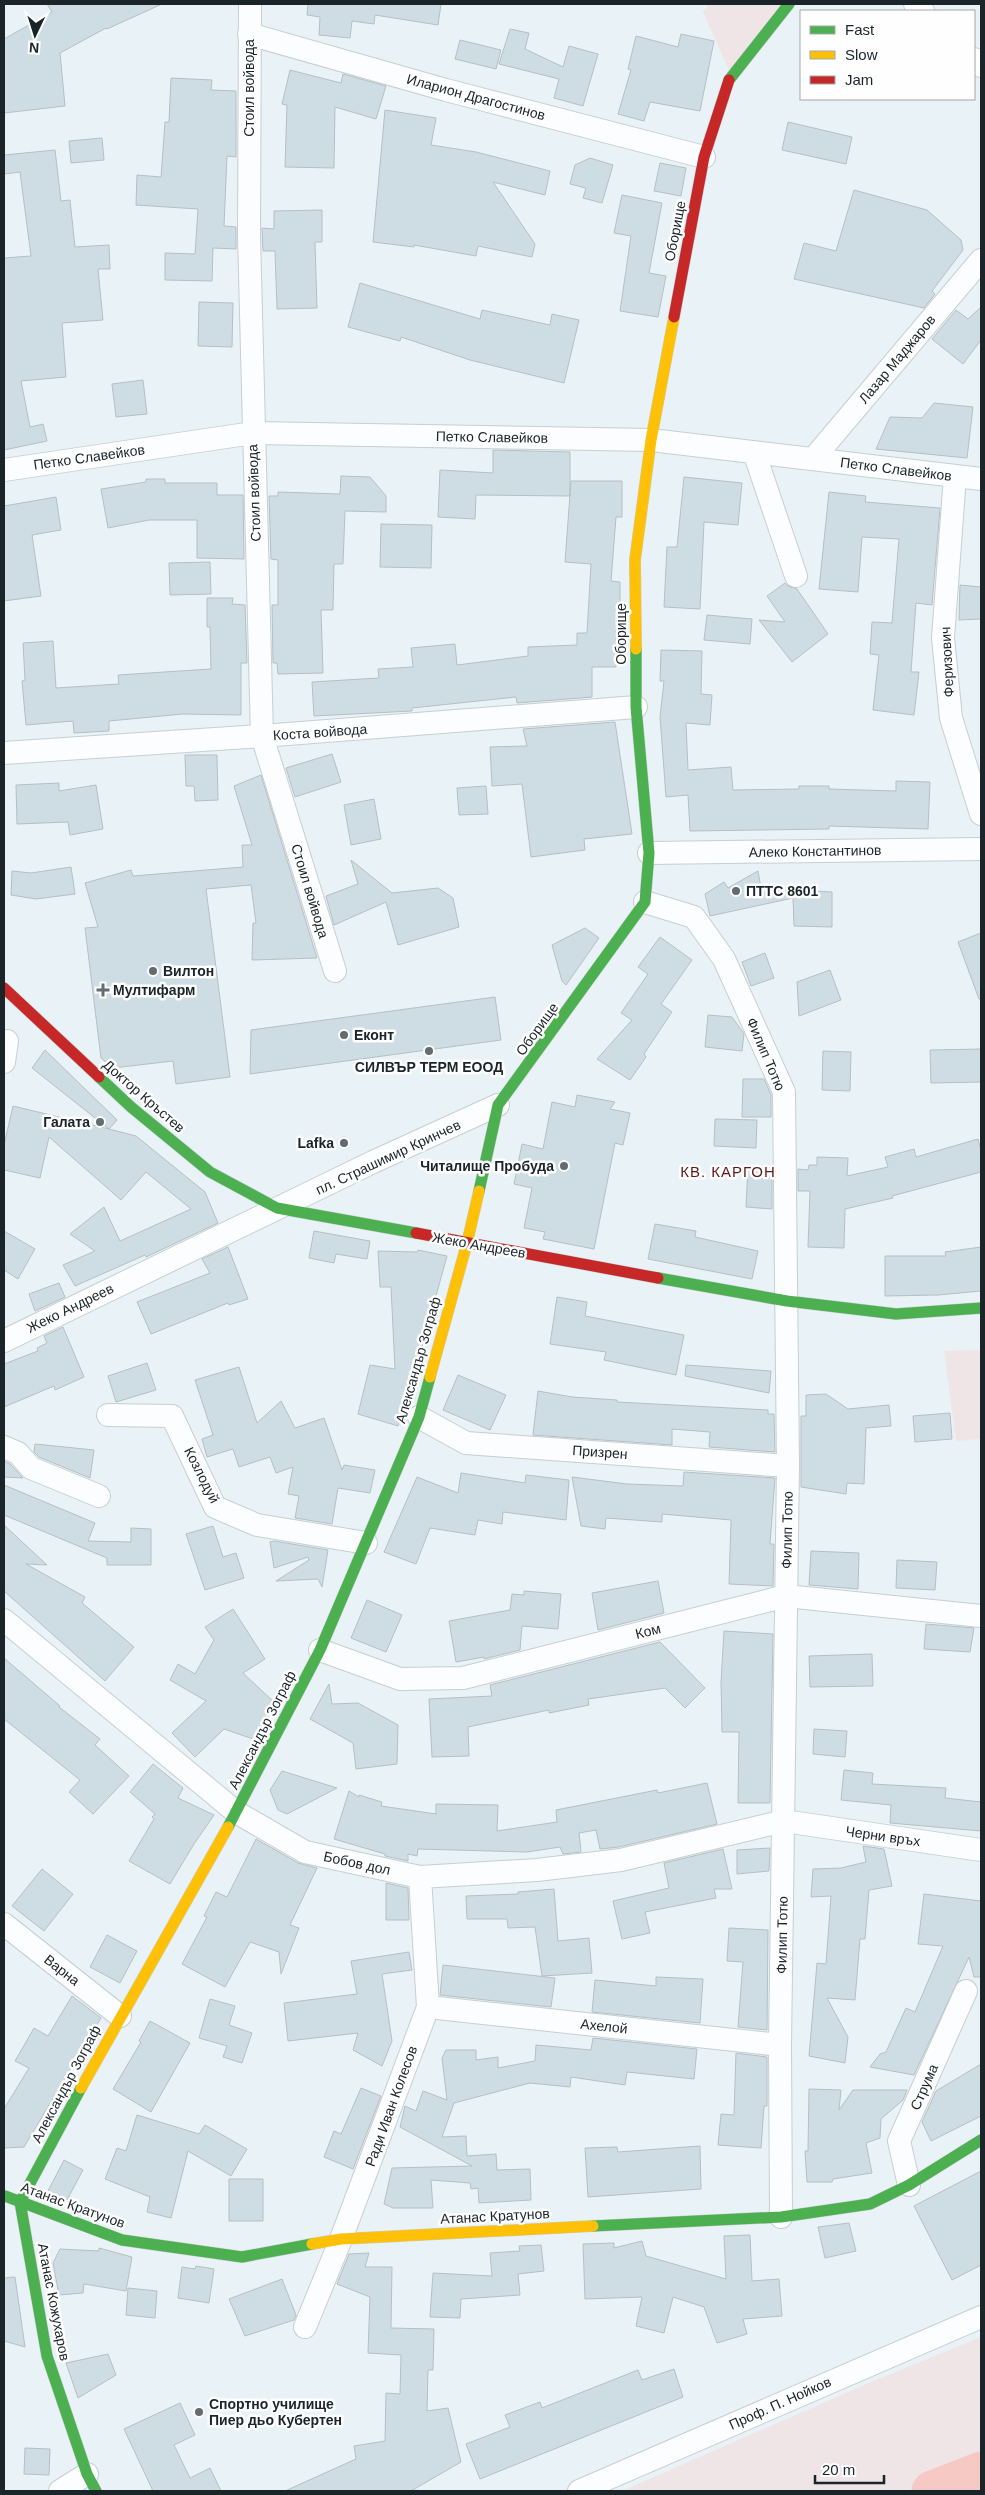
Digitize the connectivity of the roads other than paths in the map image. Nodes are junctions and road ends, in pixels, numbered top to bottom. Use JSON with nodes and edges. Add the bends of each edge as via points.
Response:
{"nodes":[{"id":1,"x":250,"y":4,"type":"edge"},
{"id":2,"x":789,"y":4,"type":"edge"},
{"id":3,"x":249,"y":34,"type":"junction"},
{"id":4,"x":704,"y":157,"type":"junction"},
{"id":5,"x":981,"y":260,"type":"edge"},
{"id":6,"x":253,"y":433,"type":"junction"},
{"id":7,"x":651,"y":440,"type":"junction"},
{"id":8,"x":754,"y":452,"type":"junction"},
{"id":9,"x":813,"y":458,"type":"junction"},
{"id":10,"x":4,"y":470,"type":"edge"},
{"id":11,"x":955,"y":476,"type":"junction"},
{"id":12,"x":981,"y":479,"type":"edge"},
{"id":13,"x":796,"y":576,"type":"dead end"},
{"id":14,"x":636,"y":707,"type":"junction"},
{"id":15,"x":262,"y":736,"type":"junction"},
{"id":16,"x":4,"y":753,"type":"edge"},
{"id":17,"x":981,"y":814,"type":"edge"},
{"id":18,"x":981,"y":849,"type":"edge"},
{"id":19,"x":649,"y":853,"type":"junction"},
{"id":20,"x":645,"y":902,"type":"junction"},
{"id":21,"x":335,"y":971,"type":"dead end"},
{"id":22,"x":4,"y":988,"type":"edge"},
{"id":23,"x":498,"y":1105,"type":"junction"},
{"id":24,"x":277,"y":1208,"type":"junction"},
{"id":25,"x":467,"y":1243,"type":"junction"},
{"id":26,"x":787,"y":1301,"type":"junction"},
{"id":27,"x":981,"y":1308,"type":"edge"},
{"id":28,"x":4,"y":1341,"type":"edge"},
{"id":29,"x":108,"y":1415,"type":"dead end"},
{"id":30,"x":418,"y":1416,"type":"junction"},
{"id":31,"x":4,"y":1446,"type":"edge"},
{"id":32,"x":788,"y":1466,"type":"junction"},
{"id":33,"x":99,"y":1496,"type":"dead end"},
{"id":34,"x":366,"y":1543,"type":"junction"},
{"id":35,"x":786,"y":1596,"type":"junction"},
{"id":36,"x":981,"y":1616,"type":"edge"},
{"id":37,"x":4,"y":1620,"type":"edge"},
{"id":38,"x":320,"y":1650,"type":"junction"},
{"id":39,"x":236,"y":1812,"type":"junction"},
{"id":40,"x":784,"y":1822,"type":"junction"},
{"id":41,"x":981,"y":1850,"type":"edge"},
{"id":42,"x":420,"y":1877,"type":"junction"},
{"id":43,"x":4,"y":1924,"type":"edge"},
{"id":44,"x":966,"y":1991,"type":"dead end"},
{"id":45,"x":428,"y":2007,"type":"junction"},
{"id":46,"x":120,"y":2016,"type":"junction"},
{"id":47,"x":780,"y":2045,"type":"junction"},
{"id":48,"x":981,"y":2140,"type":"edge"},
{"id":49,"x":909,"y":2185,"type":"junction"},
{"id":50,"x":4,"y":2195,"type":"edge"},
{"id":51,"x":20,"y":2202,"type":"junction"},
{"id":52,"x":781,"y":2217,"type":"junction"},
{"id":53,"x":341,"y":2238,"type":"junction"},
{"id":54,"x":981,"y":2317,"type":"edge"},
{"id":55,"x":305,"y":2327,"type":"dead end"},
{"id":56,"x":91,"y":2483,"type":"edge"},
{"id":57,"x":60,"y":2491,"type":"edge"},
{"id":58,"x":579,"y":2491,"type":"edge"}],
"edges":[{"from":1,"to":3,"type":"street","name":"Стоил войвода"},
{"from":2,"to":4,"type":"street","name":"Оборище","via":[[731,75]]},
{"from":3,"to":4,"type":"street","name":"Иларион Драгостинов","via":[[446,90]]},
{"from":3,"to":6,"type":"street","name":"Стоил войвода","via":[[248,236]]},
{"from":4,"to":7,"type":"street","name":"Оборище"},
{"from":5,"to":9,"type":"street","name":"Лазар Маджаров"},
{"from":6,"to":7,"type":"street","name":"Петко Славейков"},
{"from":6,"to":10,"type":"street","name":"Петко Славейков"},
{"from":6,"to":15,"type":"street","name":"Стоил войвода"},
{"from":7,"to":8,"type":"street","name":"Петко Славейков"},
{"from":7,"to":14,"type":"street","name":"Оборище","via":[[636,560]]},
{"from":8,"to":9,"type":"street","name":"Петко Славейков"},
{"from":8,"to":13,"type":"street"},
{"from":9,"to":11,"type":"street","name":"Петко Славейков"},
{"from":11,"to":12,"type":"street","name":"Петко Славейков"},
{"from":11,"to":17,"type":"street","name":"Феризович","via":[[943,638],[951,718]]},
{"from":14,"to":15,"type":"street","name":"Коста войвода"},
{"from":14,"to":19,"type":"street","name":"Оборище"},
{"from":15,"to":16,"type":"street","name":"Коста войвода"},
{"from":15,"to":21,"type":"street","name":"Стоил войвода"},
{"from":18,"to":19,"type":"street","name":"Алеко Константинов"},
{"from":19,"to":20,"type":"street","name":"Оборище"},
{"from":20,"to":23,"type":"street","name":"Оборище"},
{"from":20,"to":26,"type":"street","name":"Филип Тотю","via":[[694,917],[724,959],[784,1092]]},
{"from":22,"to":24,"type":"street","name":"Доктор Кръстев","via":[[131,1107],[210,1172]]},
{"from":23,"to":24,"type":"street","name":"пл. Страшимир Кринчев"},
{"from":23,"to":25,"type":"street","name":"Оборище"},
{"from":24,"to":25,"type":"street","name":"Жеко Андреев"},
{"from":24,"to":28,"type":"street","name":"Жеко Андреев"},
{"from":25,"to":26,"type":"street","name":"Жеко Андреев"},
{"from":25,"to":30,"type":"street","name":"Александър Зограф"},
{"from":26,"to":27,"type":"street","name":"Жеко Андреев","via":[[896,1314]]},
{"from":26,"to":32,"type":"street","name":"Филип Тотю"},
{"from":29,"to":34,"type":"street","name":"Козлодуй","via":[[172,1416],[215,1506],[257,1524]]},
{"from":30,"to":32,"type":"street","name":"Призрен","via":[[466,1443]]},
{"from":30,"to":34,"type":"street","name":"Александър Зограф"},
{"from":31,"to":33,"type":"street","via":[[18,1453],[31,1468]]},
{"from":32,"to":35,"type":"street","name":"Филип Тотю"},
{"from":34,"to":38,"type":"street","name":"Александър Зограф"},
{"from":35,"to":36,"type":"street","name":"Ком"},
{"from":35,"to":38,"type":"street","name":"Ком","via":[[463,1678],[400,1679]]},
{"from":35,"to":40,"type":"street","name":"Филип Тотю"},
{"from":37,"to":39,"type":"street","name":"Бобов дол"},
{"from":38,"to":39,"type":"street","name":"Александър Зограф"},
{"from":39,"to":42,"type":"street","name":"Бобов дол","via":[[305,1852]]},
{"from":39,"to":46,"type":"street","name":"Александър Зограф"},
{"from":40,"to":41,"type":"street","name":"Черни връх"},
{"from":40,"to":42,"type":"street","name":"Бобов дол","via":[[622,1860],[537,1870]]},
{"from":40,"to":47,"type":"street","name":"Филип Тотю"},
{"from":42,"to":45,"type":"street","name":"Ради Иван Колесов"},
{"from":43,"to":46,"type":"street","name":"Варна"},
{"from":44,"to":49,"type":"street","name":"Струма","via":[[899,2141]]},
{"from":45,"to":47,"type":"street","name":"Ахелой"},
{"from":45,"to":53,"type":"street","name":"Ради Иван Колесов"},
{"from":46,"to":51,"type":"street","name":"Александър Зограф"},
{"from":47,"to":52,"type":"street","name":"Филип Тотю"},
{"from":48,"to":49,"type":"street","name":"Атанас Кратунов"},
{"from":49,"to":52,"type":"street","name":"Атанас Кратунов","via":[[870,2204]]},
{"from":50,"to":51,"type":"street","name":"Атанас Кратунов"},
{"from":51,"to":53,"type":"street","name":"Атанас Кратунов","via":[[122,2240],[242,2258]]},
{"from":51,"to":56,"type":"street","name":"Атанас Кожухаров","via":[[47,2356]]},
{"from":52,"to":53,"type":"street","name":"Атанас Кратунов"},
{"from":53,"to":55,"type":"street","name":"Ради Иван Колесов"},
{"from":54,"to":58,"type":"street","name":"Проф. П. Нойков"},
{"from":56,"to":57,"type":"street"}]}
